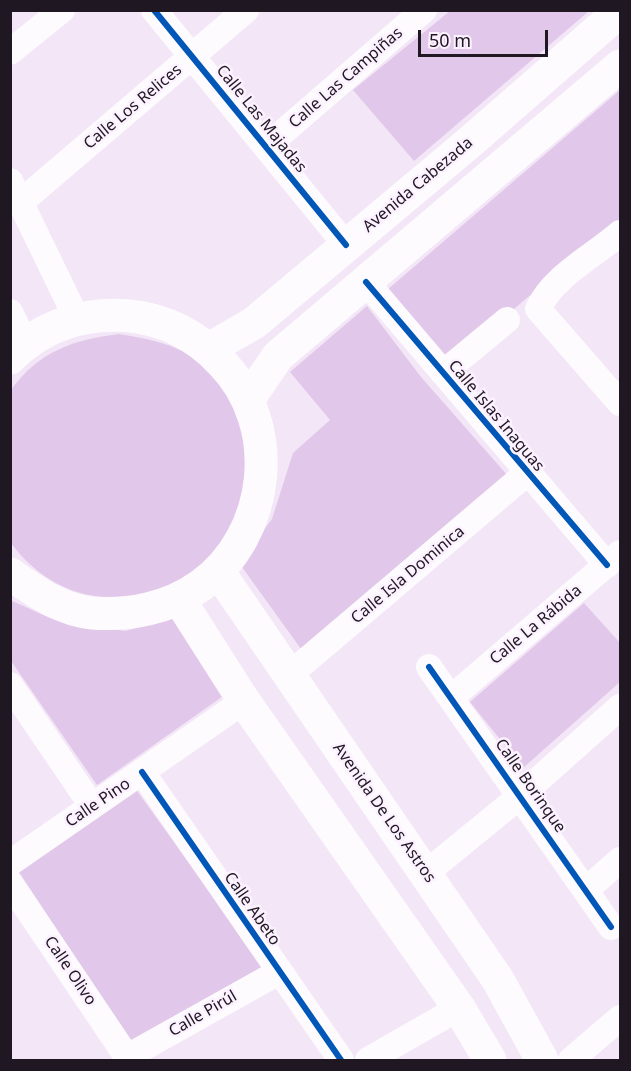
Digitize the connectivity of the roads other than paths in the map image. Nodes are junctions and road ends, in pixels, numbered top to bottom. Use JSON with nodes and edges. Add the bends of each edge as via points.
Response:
{"nodes":[{"id":1,"x":62,"y":10,"type":"edge"},
{"id":2,"x":154,"y":10,"type":"edge"},
{"id":3,"x":246,"y":10,"type":"edge"},
{"id":4,"x":424,"y":10,"type":"edge"},
{"id":5,"x":621,"y":11,"type":"edge"},
{"id":6,"x":10,"y":52,"type":"edge"},
{"id":7,"x":192,"y":56,"type":"junction"},
{"id":8,"x":621,"y":66,"type":"edge"},
{"id":9,"x":267,"y":146,"type":"junction"},
{"id":10,"x":16,"y":192,"type":"edge"},
{"id":11,"x":621,"y":233,"type":"edge"},
{"id":12,"x":346,"y":245,"type":"junction"},
{"id":13,"x":366,"y":282,"type":"junction"},
{"id":14,"x":10,"y":312,"type":"edge"},
{"id":15,"x":77,"y":319,"type":"junction"},
{"id":16,"x":507,"y":320,"type":"dead end"},
{"id":17,"x":209,"y":349,"type":"junction"},
{"id":18,"x":18,"y":351,"type":"edge"},
{"id":19,"x":443,"y":373,"type":"junction"},
{"id":20,"x":248,"y":400,"type":"junction"},
{"id":21,"x":620,"y":401,"type":"edge"},
{"id":22,"x":527,"y":473,"type":"junction"},
{"id":23,"x":614,"y":559,"type":"edge"},
{"id":24,"x":218,"y":571,"type":"junction"},
{"id":25,"x":10,"y":574,"type":"edge"},
{"id":26,"x":179,"y":599,"type":"junction"},
{"id":27,"x":429,"y":667,"type":"dead end"},
{"id":28,"x":288,"y":676,"type":"junction"},
{"id":29,"x":10,"y":685,"type":"edge"},
{"id":30,"x":452,"y":697,"type":"junction"},
{"id":31,"x":243,"y":701,"type":"junction"},
{"id":32,"x":621,"y":707,"type":"edge"},
{"id":33,"x":142,"y":772,"type":"junction"},
{"id":34,"x":520,"y":796,"type":"junction"},
{"id":35,"x":92,"y":806,"type":"junction"},
{"id":36,"x":621,"y":860,"type":"edge"},
{"id":37,"x":10,"y":863,"type":"edge"},
{"id":38,"x":426,"y":873,"type":"junction"},
{"id":39,"x":10,"y":883,"type":"edge"},
{"id":40,"x":586,"y":890,"type":"junction"},
{"id":41,"x":611,"y":927,"type":"dead end"},
{"id":42,"x":279,"y":972,"type":"junction"},
{"id":43,"x":459,"y":1008,"type":"junction"},
{"id":44,"x":621,"y":1018,"type":"edge"},
{"id":45,"x":525,"y":1029,"type":"junction"},
{"id":46,"x":489,"y":1058,"type":"edge"},
{"id":47,"x":127,"y":1059,"type":"edge"},
{"id":48,"x":341,"y":1060,"type":"edge"},
{"id":49,"x":368,"y":1060,"type":"edge"},
{"id":50,"x":542,"y":1060,"type":"edge"},
{"id":51,"x":572,"y":1060,"type":"edge"}],
"edges":[{"from":1,"to":6,"type":"street"},
{"from":2,"to":7,"type":"street","name":"Calle Las Majadas"},
{"from":3,"to":7,"type":"street","name":"Calle Los Relices"},
{"from":4,"to":9,"type":"street","name":"Calle Las Campiñas"},
{"from":5,"to":12,"type":"main road","name":"Avenida Cabezada"},
{"from":7,"to":9,"type":"street","name":"Calle Las Majadas"},
{"from":7,"to":10,"type":"street","name":"Calle Los Relices"},
{"from":8,"to":13,"type":"main road"},
{"from":9,"to":12,"type":"street","name":"Calle Las Majadas"},
{"from":10,"to":15,"type":"street"},
{"from":11,"to":21,"type":"street","via":[[543,297],[538,309]]},
{"from":12,"to":17,"type":"main road","name":"Avenida Cabezada","via":[[254,323]]},
{"from":13,"to":19,"type":"street","name":"Calle Islas Inaguas"},
{"from":13,"to":20,"type":"main road","via":[[273,361]]},
{"from":14,"to":18,"type":"street"},
{"from":15,"to":17,"type":"main road","via":[[111,314],[146,318],[179,329]]},
{"from":15,"to":18,"type":"main road","via":[[50,329]]},
{"from":16,"to":19,"type":"street"},
{"from":17,"to":20,"type":"main road","via":[[231,372]]},
{"from":19,"to":22,"type":"street","name":"Calle Islas Inaguas"},
{"from":20,"to":24,"type":"main road","via":[[261,444],[260,490],[246,534]]},
{"from":22,"to":23,"type":"street","name":"Calle Islas Inaguas"},
{"from":22,"to":28,"type":"street","name":"Calle Isla Dominica"},
{"from":23,"to":30,"type":"street","name":"Calle La Rábida"},
{"from":24,"to":26,"type":"main road"},
{"from":24,"to":28,"type":"main road","name":"Avenida De Los Astros"},
{"from":25,"to":26,"type":"main road","via":[[46,599],[90,613],[136,613]]},
{"from":26,"to":31,"type":"main road"},
{"from":27,"to":30,"type":"street","name":"Calle Borinque"},
{"from":28,"to":38,"type":"main road","name":"Avenida De Los Astros"},
{"from":29,"to":35,"type":"street"},
{"from":30,"to":34,"type":"street","name":"Calle Borinque"},
{"from":31,"to":33,"type":"street","name":"Calle Pino"},
{"from":31,"to":43,"type":"main road"},
{"from":32,"to":34,"type":"street"},
{"from":33,"to":35,"type":"street","name":"Calle Pino"},
{"from":33,"to":42,"type":"street","name":"Calle Abeto"},
{"from":34,"to":38,"type":"street"},
{"from":34,"to":40,"type":"street","name":"Calle Borinque"},
{"from":35,"to":37,"type":"street","name":"Calle Pino"},
{"from":36,"to":40,"type":"street"},
{"from":38,"to":45,"type":"main road","name":"Avenida De Los Astros","via":[[498,980]]},
{"from":39,"to":47,"type":"street","name":"Calle Olivo"},
{"from":40,"to":41,"type":"street","name":"Calle Borinque"},
{"from":42,"to":47,"type":"street","name":"Calle Pirúl"},
{"from":42,"to":48,"type":"street","name":"Calle Abeto"},
{"from":43,"to":46,"type":"main road"},
{"from":43,"to":49,"type":"street"},
{"from":44,"to":51,"type":"street"},
{"from":45,"to":46,"type":"main road"},
{"from":45,"to":50,"type":"main road","name":"Avenida De Los Astros"}]}
